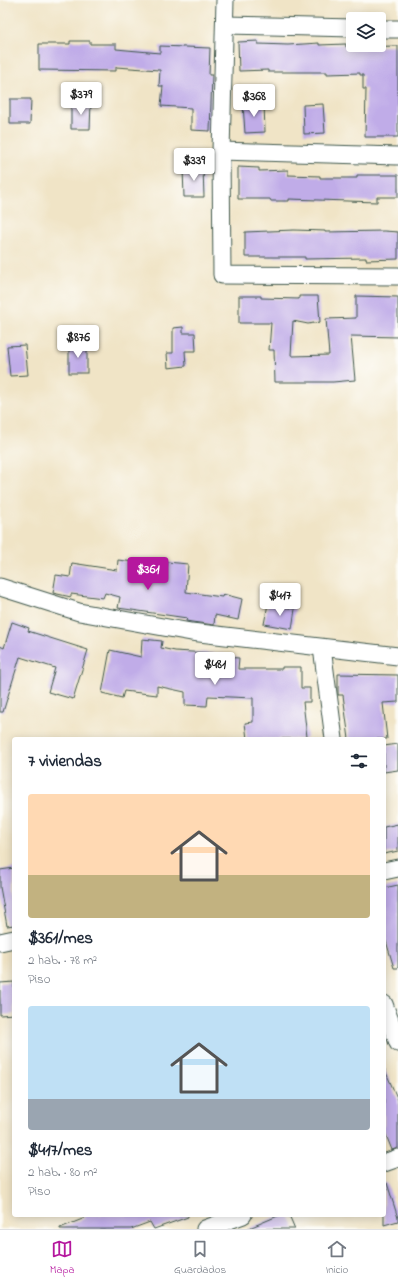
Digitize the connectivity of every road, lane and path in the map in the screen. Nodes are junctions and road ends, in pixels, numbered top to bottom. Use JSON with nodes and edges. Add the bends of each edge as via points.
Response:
{"nodes":[{"id":1,"x":225,"y":0,"type":"edge"},
{"id":2,"x":226,"y":25,"type":"junction"},
{"id":3,"x":346,"y":28,"type":"edge"},
{"id":4,"x":386,"y":29,"type":"edge"},
{"id":5,"x":398,"y":29,"type":"edge"},
{"id":6,"x":221,"y":151,"type":"junction"},
{"id":7,"x":398,"y":156,"type":"edge"},
{"id":8,"x":398,"y":276,"type":"edge"},
{"id":9,"x":0,"y":587,"type":"edge"},
{"id":10,"x":322,"y":648,"type":"junction"},
{"id":11,"x":398,"y":656,"type":"edge"},
{"id":12,"x":334,"y":737,"type":"edge"},
{"id":13,"x":398,"y":868,"type":"edge"},
{"id":14,"x":386,"y":871,"type":"edge"},
{"id":15,"x":12,"y":939,"type":"edge"},
{"id":16,"x":0,"y":942,"type":"edge"},
{"id":17,"x":386,"y":1010,"type":"edge"},
{"id":18,"x":398,"y":1043,"type":"edge"},
{"id":19,"x":398,"y":1158,"type":"edge"},
{"id":20,"x":386,"y":1162,"type":"edge"},
{"id":21,"x":238,"y":1217,"type":"edge"},
{"id":22,"x":205,"y":1229,"type":"edge"}],
"edges":[{"from":1,"to":2,"type":"street"},
{"from":2,"to":3,"type":"street"},
{"from":2,"to":6,"type":"street"},
{"from":4,"to":5,"type":"street"},
{"from":6,"to":7,"type":"street"},
{"from":6,"to":8,"type":"street","via":[[222,275]]},
{"from":9,"to":10,"type":"street","via":[[79,612],[191,632]]},
{"from":10,"to":11,"type":"street"},
{"from":10,"to":12,"type":"street"},
{"from":13,"to":14,"type":"street"},
{"from":15,"to":16,"type":"street"},
{"from":17,"to":18,"type":"street"},
{"from":19,"to":20,"type":"street"},
{"from":21,"to":22,"type":"street"}]}
